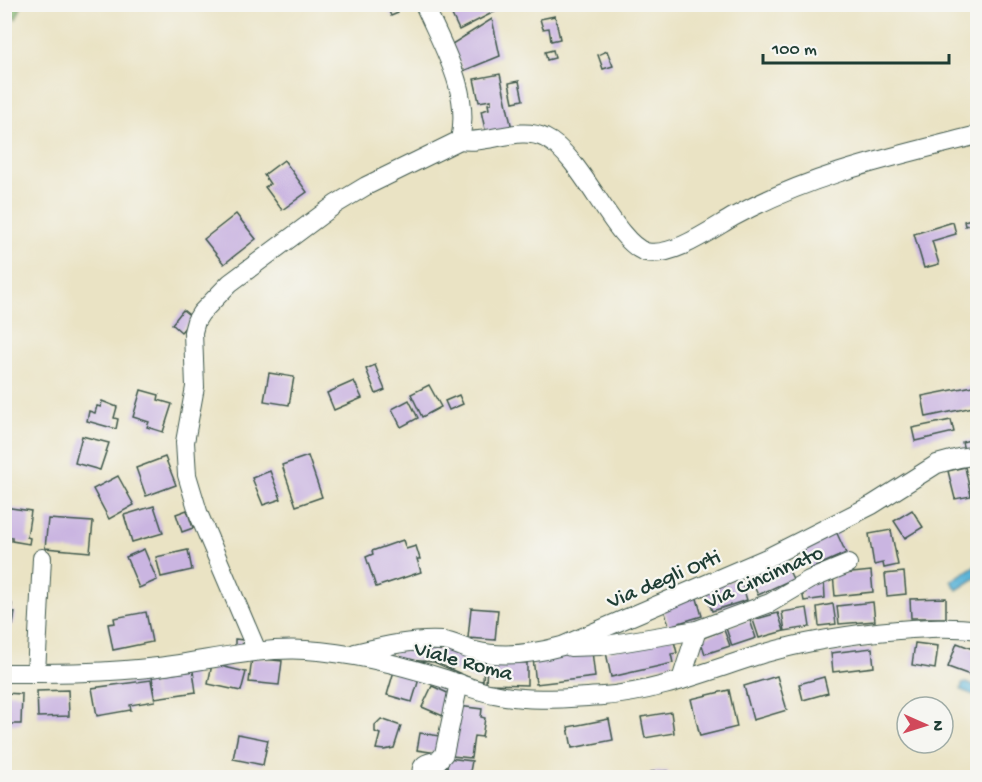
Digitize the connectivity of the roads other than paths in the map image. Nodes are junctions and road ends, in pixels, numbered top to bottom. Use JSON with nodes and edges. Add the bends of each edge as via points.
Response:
{"nodes":[{"id":1,"x":424,"y":4,"type":"edge"},
{"id":2,"x":978,"y":135,"type":"edge"},
{"id":3,"x":460,"y":140,"type":"junction"},
{"id":4,"x":978,"y":455,"type":"edge"},
{"id":5,"x":42,"y":558,"type":"dead end"},
{"id":6,"x":848,"y":564,"type":"dead end"},
{"id":7,"x":697,"y":630,"type":"junction"},
{"id":8,"x":978,"y":630,"type":"edge"},
{"id":9,"x":556,"y":648,"type":"junction"},
{"id":10,"x":257,"y":651,"type":"junction"},
{"id":11,"x":346,"y":655,"type":"junction"},
{"id":12,"x":4,"y":673,"type":"edge"},
{"id":13,"x":36,"y":673,"type":"junction"},
{"id":14,"x":681,"y":680,"type":"junction"},
{"id":15,"x":459,"y":683,"type":"junction"},
{"id":16,"x":422,"y":777,"type":"edge"}],
"edges":[{"from":1,"to":3,"type":"street","via":[[461,93]]},
{"from":2,"to":3,"type":"street","via":[[825,176],[764,201],[684,244],[655,253],[643,251],[630,240],[568,157],[549,140],[525,134]]},
{"from":3,"to":10,"type":"street","via":[[336,204],[230,283],[196,321],[195,387],[184,448],[187,475],[199,515]]},
{"from":4,"to":9,"type":"street","name":"Via degli Orti","via":[[937,464],[866,509],[767,558]]},
{"from":5,"to":13,"type":"street"},
{"from":6,"to":7,"type":"street","name":"Via Cincinnato","via":[[809,580],[770,603]]},
{"from":7,"to":9,"type":"street","name":"Via Cincinnato","via":[[601,646]]},
{"from":7,"to":14,"type":"street","name":"Via Cincinnato"},
{"from":8,"to":14,"type":"street","name":"Viale Roma","via":[[934,628],[838,636]]},
{"from":9,"to":11,"type":"street","name":"Via degli Orti","via":[[501,655],[472,651],[449,642],[421,641]]},
{"from":10,"to":11,"type":"street","name":"Viale Roma","via":[[308,650]]},
{"from":10,"to":13,"type":"street","name":"Viale Roma","via":[[154,668]]},
{"from":11,"to":15,"type":"street","name":"Viale Roma"},
{"from":12,"to":13,"type":"street","name":"Viale Roma"},
{"from":14,"to":15,"type":"street","name":"Viale Roma","via":[[625,693],[531,699],[493,694]]},
{"from":15,"to":16,"type":"street","via":[[444,754],[438,761],[423,765]]}]}
